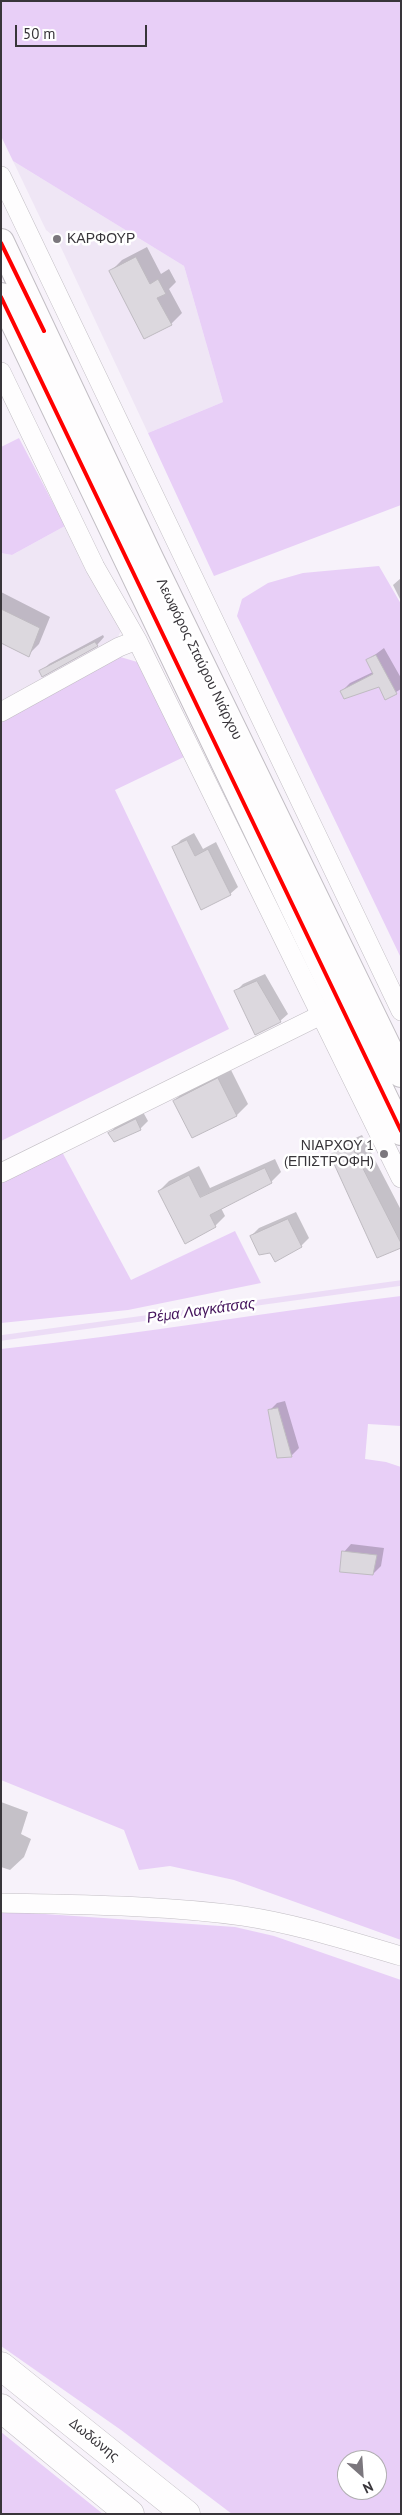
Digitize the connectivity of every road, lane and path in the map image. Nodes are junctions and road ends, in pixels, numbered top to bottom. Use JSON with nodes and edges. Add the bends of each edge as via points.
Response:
{"nodes":[{"id":1,"x":1,"y":176,"type":"edge"},
{"id":2,"x":1,"y":242,"type":"edge"},
{"id":3,"x":1,"y":296,"type":"edge"},
{"id":4,"x":1,"y":372,"type":"edge"},
{"id":5,"x":136,"y":640,"type":"junction"},
{"id":6,"x":1,"y":712,"type":"edge"},
{"id":7,"x":401,"y":1011,"type":"edge"},
{"id":8,"x":321,"y":1015,"type":"junction"},
{"id":9,"x":401,"y":1074,"type":"edge"},
{"id":10,"x":401,"y":1132,"type":"edge"},
{"id":11,"x":1,"y":1173,"type":"edge"},
{"id":12,"x":401,"y":1178,"type":"edge"},
{"id":13,"x":1,"y":1903,"type":"edge"},
{"id":14,"x":401,"y":1956,"type":"edge"},
{"id":15,"x":1,"y":2366,"type":"edge"},
{"id":16,"x":1,"y":2408,"type":"edge"},
{"id":17,"x":130,"y":2514,"type":"edge"},
{"id":18,"x":186,"y":2514,"type":"edge"}],
"edges":[{"from":1,"to":7,"type":"street"},
{"from":2,"to":9,"type":"main road","name":"Λεωφόρος Σταύρου Νιάρχου","via":[[150,558]]},
{"from":3,"to":10,"type":"main road","name":"Λεωφόρος Σταύρου Νιάρχου"},
{"from":4,"to":5,"type":"street","via":[[95,567]]},
{"from":5,"to":6,"type":"street"},
{"from":5,"to":8,"type":"street"},
{"from":8,"to":11,"type":"street"},
{"from":8,"to":12,"type":"street"},
{"from":13,"to":14,"type":"street","via":[[163,1909],[244,1917],[328,1935]]},
{"from":15,"to":18,"type":"main road","name":"Δωδώνης"},
{"from":16,"to":17,"type":"main road"}]}
